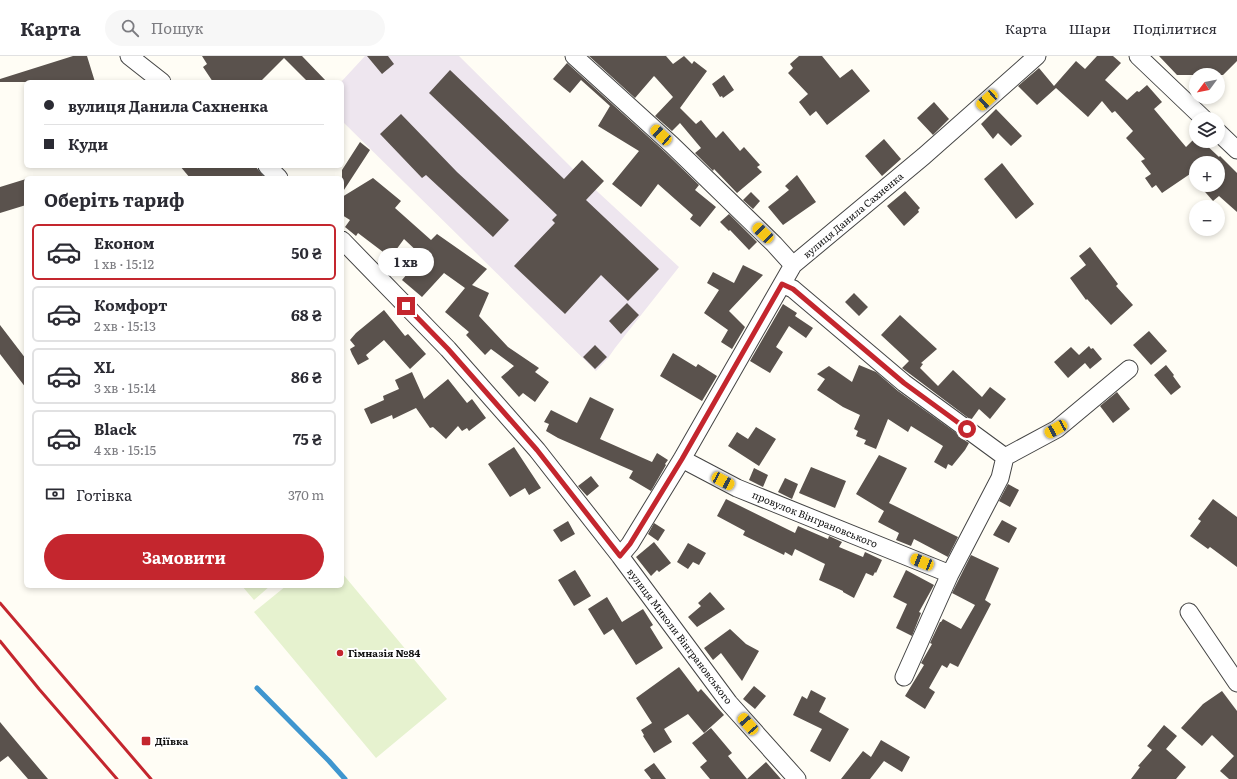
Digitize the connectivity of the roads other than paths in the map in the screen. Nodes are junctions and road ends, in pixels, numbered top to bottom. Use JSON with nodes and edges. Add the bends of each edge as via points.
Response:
{"nodes":[{"id":1,"x":129,"y":56,"type":"edge"},
{"id":2,"x":574,"y":56,"type":"edge"},
{"id":3,"x":1037,"y":56,"type":"edge"},
{"id":4,"x":1138,"y":56,"type":"edge"},
{"id":5,"x":159,"y":80,"type":"edge"},
{"id":6,"x":1197,"y":112,"type":"edge"},
{"id":7,"x":1225,"y":139,"type":"edge"},
{"id":8,"x":1237,"y":150,"type":"edge"},
{"id":9,"x":269,"y":168,"type":"edge"},
{"id":10,"x":277,"y":176,"type":"edge"},
{"id":11,"x":344,"y":242,"type":"edge"},
{"id":12,"x":793,"y":265,"type":"junction"},
{"id":13,"x":782,"y":284,"type":"junction"},
{"id":14,"x":1130,"y":369,"type":"dead end"},
{"id":15,"x":1005,"y":457,"type":"junction"},
{"id":16,"x":682,"y":459,"type":"junction"},
{"id":17,"x":620,"y":556,"type":"junction"},
{"id":18,"x":950,"y":574,"type":"junction"},
{"id":19,"x":1189,"y":612,"type":"dead end"},
{"id":20,"x":904,"y":676,"type":"dead end"},
{"id":21,"x":1237,"y":683,"type":"edge"},
{"id":22,"x":797,"y":779,"type":"edge"}],
"edges":[{"from":1,"to":5,"type":"street"},
{"from":2,"to":12,"type":"street","name":"вулиця Данила Сахненка","via":[[672,145]]},
{"from":3,"to":12,"type":"street","name":"вулиця Данила Сахненка","via":[[924,156]]},
{"from":4,"to":6,"type":"street"},
{"from":7,"to":8,"type":"street"},
{"from":9,"to":10,"type":"street"},
{"from":11,"to":17,"type":"street","name":"вулиця Миколи Вінграновського","via":[[448,349],[537,450]]},
{"from":12,"to":13,"type":"street"},
{"from":13,"to":15,"type":"street","via":[[797,292],[904,383]]},
{"from":13,"to":16,"type":"street"},
{"from":14,"to":15,"type":"street","via":[[1056,429]]},
{"from":15,"to":18,"type":"street","via":[[1000,478]]},
{"from":16,"to":17,"type":"street"},
{"from":16,"to":18,"type":"street","name":"провулок Вінграновського","via":[[737,488]]},
{"from":17,"to":22,"type":"street","name":"вулиця Миколи Вінграновського","via":[[729,703]]},
{"from":18,"to":20,"type":"street"},
{"from":19,"to":21,"type":"street"}]}
